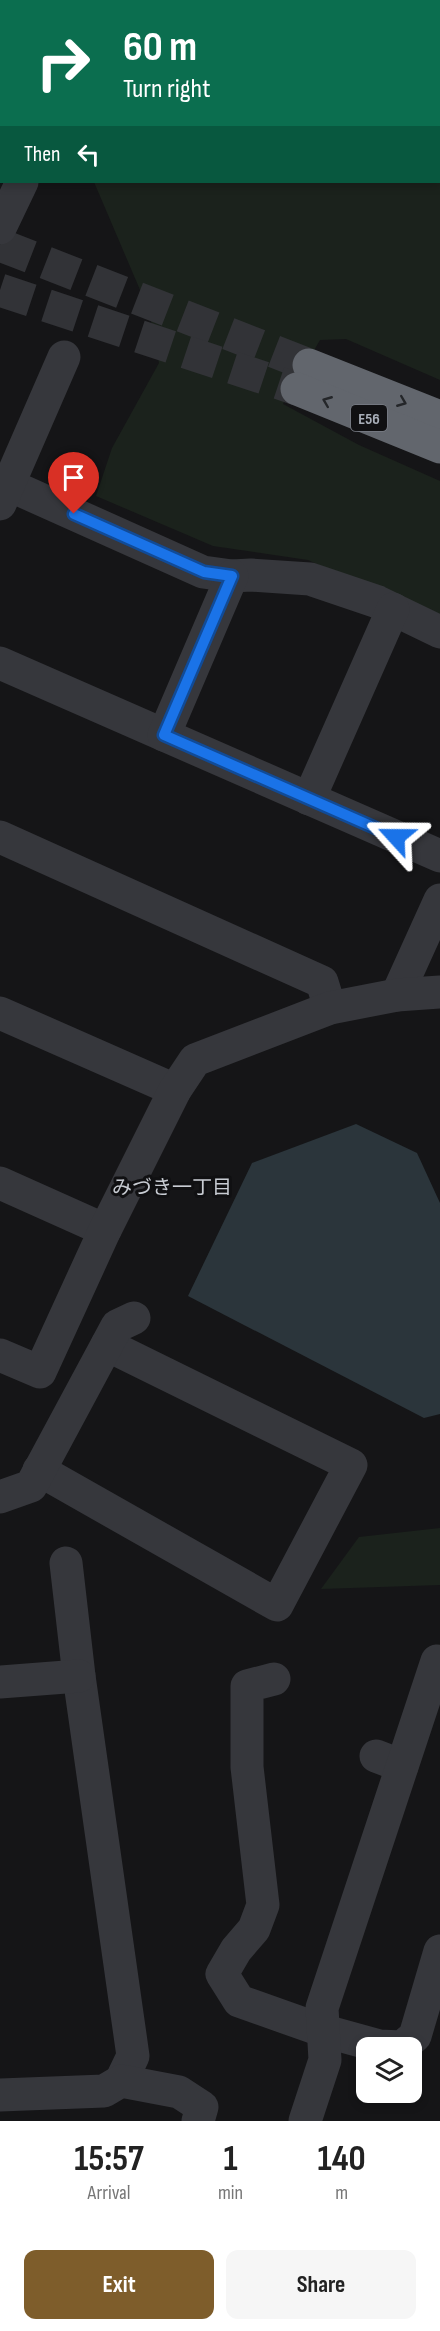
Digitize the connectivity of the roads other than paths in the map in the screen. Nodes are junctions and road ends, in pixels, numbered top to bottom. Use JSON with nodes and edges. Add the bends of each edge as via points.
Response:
{"nodes":[{"id":1,"x":22,"y":183,"type":"edge"},
{"id":2,"x":0,"y":228,"type":"edge"},
{"id":3,"x":64,"y":357,"type":"dead end"},
{"id":4,"x":440,"y":417,"type":"edge"},
{"id":5,"x":440,"y":447,"type":"edge"},
{"id":6,"x":4,"y":495,"type":"edge"},
{"id":7,"x":232,"y":576,"type":"junction"},
{"id":8,"x":393,"y":609,"type":"junction"},
{"id":9,"x":440,"y":632,"type":"edge"},
{"id":10,"x":0,"y":663,"type":"edge"},
{"id":11,"x":164,"y":735,"type":"junction"},
{"id":12,"x":309,"y":799,"type":"junction"},
{"id":13,"x":0,"y":837,"type":"edge"},
{"id":14,"x":440,"y":856,"type":"edge"},
{"id":15,"x":440,"y":900,"type":"edge"},
{"id":16,"x":440,"y":992,"type":"edge"},
{"id":17,"x":397,"y":996,"type":"junction"},
{"id":18,"x":330,"y":1008,"type":"junction"},
{"id":19,"x":0,"y":1013,"type":"edge"},
{"id":20,"x":175,"y":1090,"type":"junction"},
{"id":21,"x":0,"y":1183,"type":"edge"},
{"id":22,"x":105,"y":1230,"type":"junction"},
{"id":23,"x":134,"y":1318,"type":"dead end"},
{"id":24,"x":107,"y":1345,"type":"junction"},
{"id":25,"x":0,"y":1355,"type":"edge"},
{"id":26,"x":39,"y":1470,"type":"junction"},
{"id":27,"x":0,"y":1497,"type":"edge"},
{"id":28,"x":66,"y":1563,"type":"dead end"},
{"id":29,"x":437,"y":1661,"type":"dead end"},
{"id":30,"x":79,"y":1676,"type":"junction"},
{"id":31,"x":274,"y":1679,"type":"dead end"},
{"id":32,"x":0,"y":1682,"type":"edge"},
{"id":33,"x":440,"y":1951,"type":"edge"},
{"id":34,"x":321,"y":2030,"type":"junction"},
{"id":35,"x":121,"y":2080,"type":"junction"},
{"id":36,"x":0,"y":2095,"type":"edge"},
{"id":37,"x":198,"y":2121,"type":"edge"},
{"id":38,"x":305,"y":2121,"type":"edge"}],
"edges":[{"from":1,"to":2,"type":"street"},
{"from":3,"to":6,"type":"street"},
{"from":5,"to":4,"type":"highway","number":"E56","one_way":true,"via":[[303,377]]},
{"from":6,"to":7,"type":"street","via":[[204,572]]},
{"from":7,"to":8,"type":"street","via":[[310,579]]},
{"from":7,"to":11,"type":"street"},
{"from":8,"to":9,"type":"street"},
{"from":8,"to":12,"type":"street"},
{"from":10,"to":11,"type":"street"},
{"from":11,"to":12,"type":"street"},
{"from":12,"to":14,"type":"street"},
{"from":13,"to":18,"type":"street","via":[[322,982]]},
{"from":15,"to":17,"type":"street"},
{"from":16,"to":17,"type":"street"},
{"from":17,"to":18,"type":"street"},
{"from":18,"to":20,"type":"street","via":[[195,1060]]},
{"from":19,"to":20,"type":"street"},
{"from":20,"to":22,"type":"street"},
{"from":21,"to":22,"type":"street"},
{"from":22,"to":25,"type":"street","via":[[40,1372]]},
{"from":23,"to":24,"type":"street","via":[[117,1326]]},
{"from":24,"to":26,"type":"street"},
{"from":24,"to":26,"type":"street","via":[[351,1465],[277,1605]]},
{"from":26,"to":27,"type":"street","via":[[31,1486]]},
{"from":28,"to":30,"type":"street"},
{"from":29,"to":34,"type":"street","via":[[389,1761],[322,2008]]},
{"from":30,"to":32,"type":"street"},
{"from":30,"to":35,"type":"street","via":[[134,2056]]},
{"from":31,"to":34,"type":"street","via":[[247,1686],[247,1767],[263,1905],[254,1929],[222,1974],[239,2001]]},
{"from":33,"to":34,"type":"street","via":[[415,2036],[402,2047],[379,2046]]},
{"from":34,"to":38,"type":"street","via":[[325,2060]]},
{"from":35,"to":36,"type":"street","via":[[104,2091]]},
{"from":35,"to":37,"type":"street","via":[[179,2092],[202,2107]]}]}
